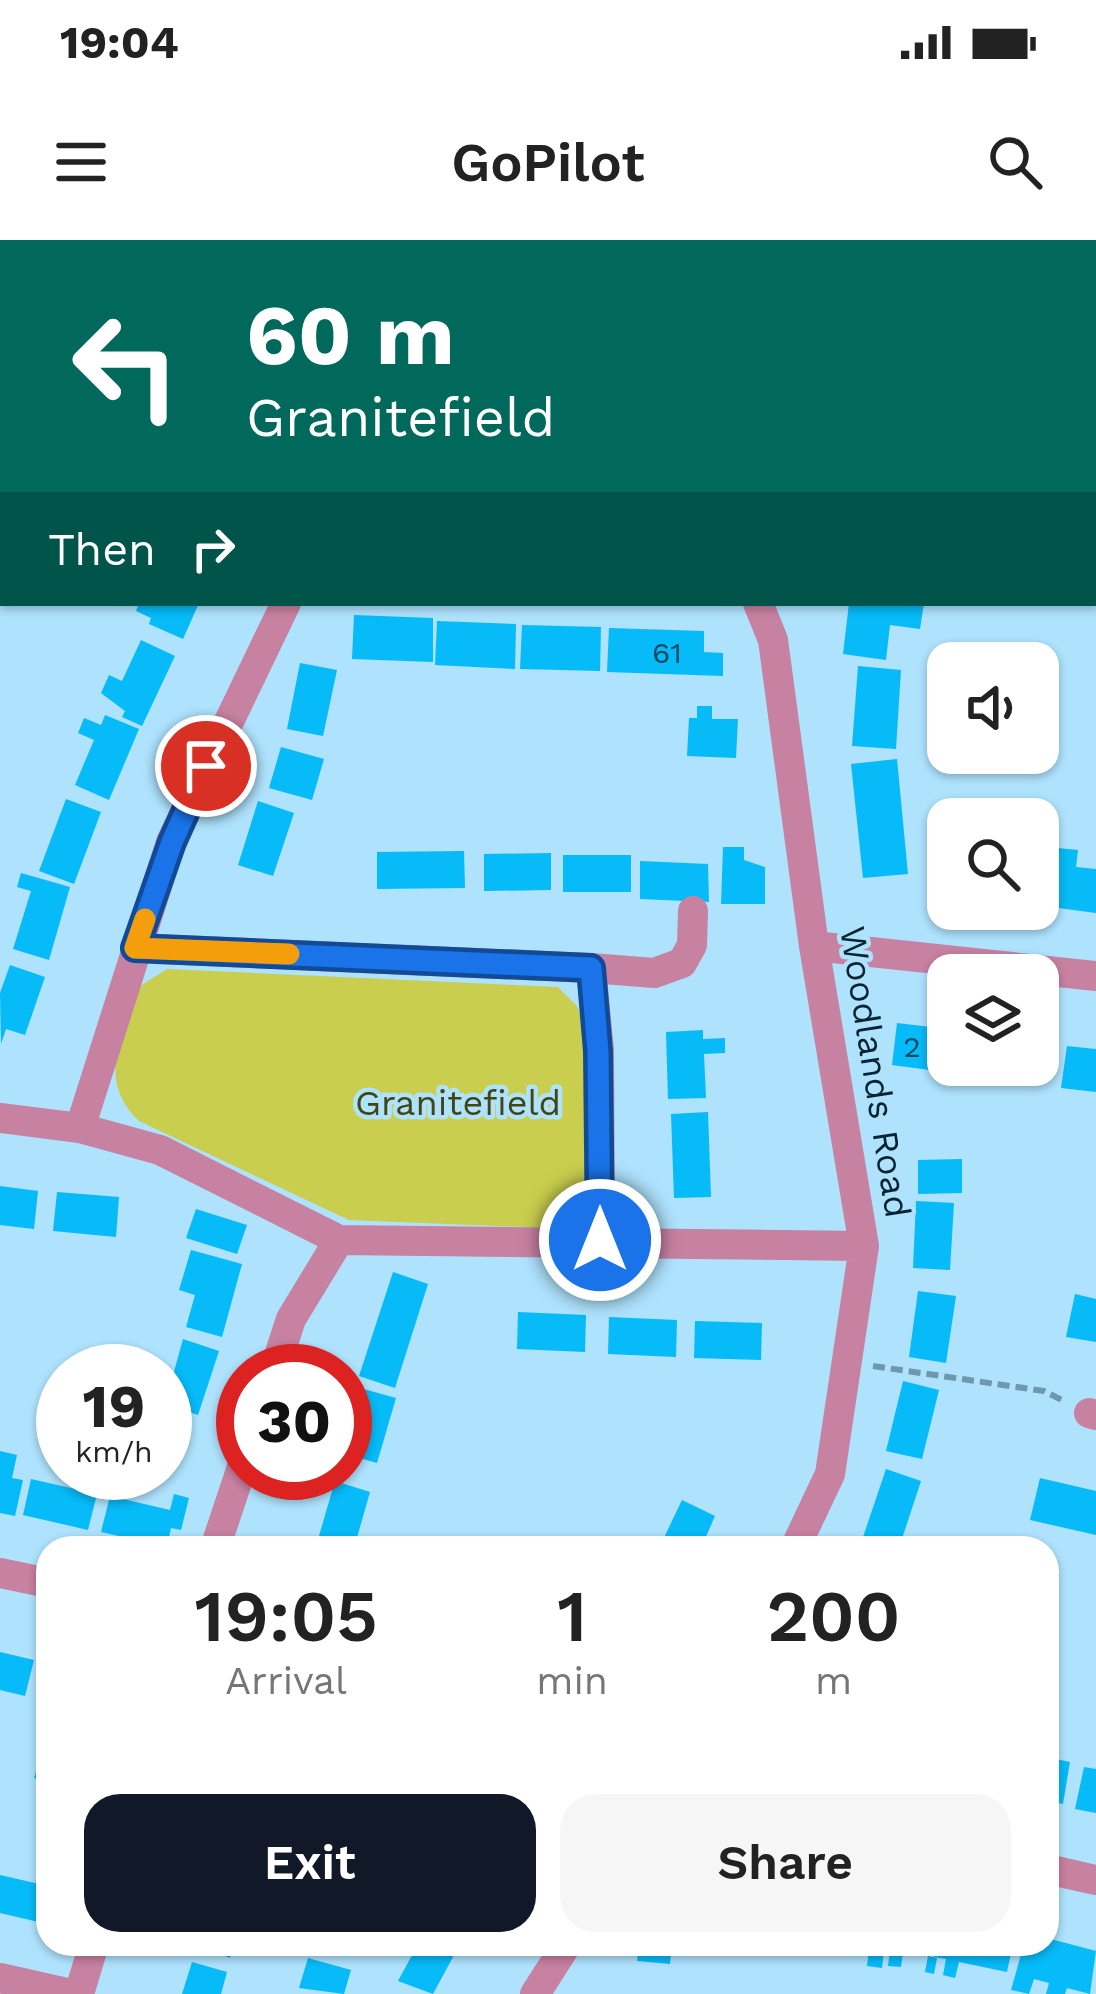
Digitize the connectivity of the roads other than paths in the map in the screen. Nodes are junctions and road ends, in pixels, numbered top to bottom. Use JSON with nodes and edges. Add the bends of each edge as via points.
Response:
{"nodes":[{"id":1,"x":285,"y":606,"type":"edge"},
{"id":2,"x":759,"y":606,"type":"edge"},
{"id":3,"x":693,"y":911,"type":"dead end"},
{"id":4,"x":814,"y":946,"type":"junction"},
{"id":5,"x":135,"y":948,"type":"junction"},
{"id":6,"x":591,"y":968,"type":"junction"},
{"id":7,"x":1096,"y":976,"type":"edge"},
{"id":8,"x":0,"y":1118,"type":"edge"},
{"id":9,"x":80,"y":1128,"type":"junction"},
{"id":10,"x":339,"y":1240,"type":"junction"},
{"id":11,"x":600,"y":1240,"type":"junction"},
{"id":12,"x":864,"y":1246,"type":"junction"},
{"id":13,"x":283,"y":1344,"type":"edge"},
{"id":14,"x":231,"y":1500,"type":"edge"},
{"id":15,"x":219,"y":1536,"type":"edge"},
{"id":16,"x":801,"y":1536,"type":"edge"},
{"id":17,"x":0,"y":1573,"type":"edge"},
{"id":18,"x":36,"y":1580,"type":"edge"},
{"id":19,"x":1059,"y":1872,"type":"edge"},
{"id":20,"x":1096,"y":1880,"type":"edge"},
{"id":21,"x":89,"y":1956,"type":"edge"},
{"id":22,"x":560,"y":1956,"type":"edge"},
{"id":23,"x":0,"y":1978,"type":"edge"},
{"id":24,"x":75,"y":1994,"type":"edge"},
{"id":25,"x":536,"y":1994,"type":"edge"}],
"edges":[{"from":1,"to":5,"type":"street","via":[[172,842]]},
{"from":2,"to":4,"type":"street","name":"Woodlands Road","via":[[773,640]]},
{"from":3,"to":6,"type":"street","via":[[692,945],[682,963],[654,973]]},
{"from":4,"to":7,"type":"street"},
{"from":4,"to":12,"type":"street","name":"Woodlands Road"},
{"from":5,"to":6,"type":"street"},
{"from":5,"to":9,"type":"street"},
{"from":6,"to":11,"type":"street"},
{"from":8,"to":9,"type":"street"},
{"from":9,"to":10,"type":"street","via":[[160,1150]]},
{"from":10,"to":11,"type":"street"},
{"from":10,"to":13,"type":"street"},
{"from":11,"to":12,"type":"street"},
{"from":12,"to":16,"type":"street","name":"Woodlands Road","via":[[830,1474]]},
{"from":14,"to":15,"type":"street"},
{"from":17,"to":18,"type":"street"},
{"from":19,"to":20,"type":"street"},
{"from":21,"to":24,"type":"street"},
{"from":22,"to":25,"type":"street"},
{"from":23,"to":24,"type":"street"}]}
